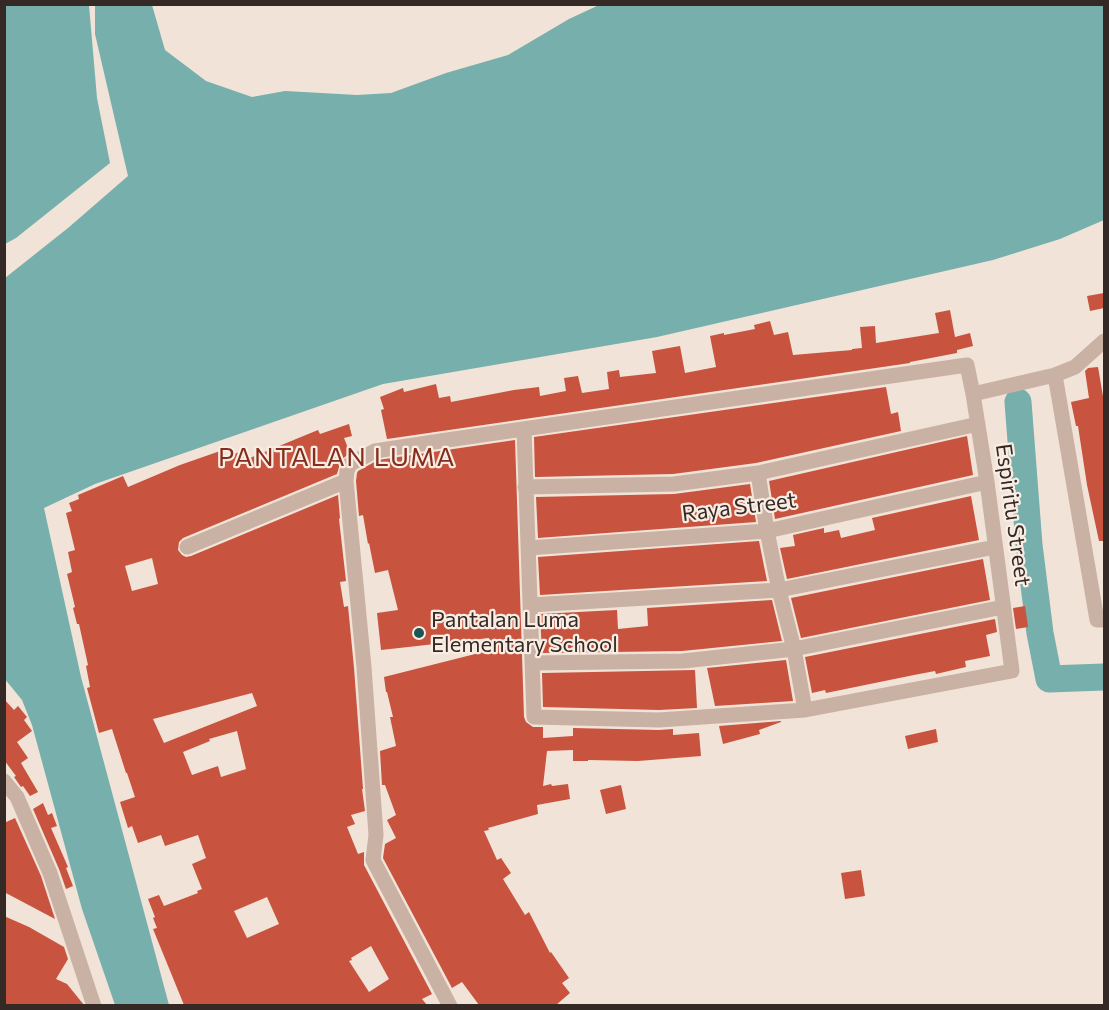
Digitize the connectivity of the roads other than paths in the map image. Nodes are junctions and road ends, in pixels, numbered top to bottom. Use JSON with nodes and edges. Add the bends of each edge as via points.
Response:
{"nodes":[{"id":1,"x":1104,"y":341,"type":"edge"},
{"id":2,"x":1049,"y":376,"type":"junction"},
{"id":3,"x":978,"y":393,"type":"junction"},
{"id":4,"x":978,"y":424,"type":"junction"},
{"id":5,"x":524,"y":429,"type":"junction"},
{"id":6,"x":758,"y":473,"type":"junction"},
{"id":7,"x":346,"y":481,"type":"junction"},
{"id":8,"x":987,"y":482,"type":"junction"},
{"id":9,"x":525,"y":487,"type":"junction"},
{"id":10,"x":767,"y":531,"type":"junction"},
{"id":11,"x":995,"y":546,"type":"junction"},
{"id":12,"x":187,"y":547,"type":"dead end"},
{"id":13,"x":528,"y":548,"type":"junction"},
{"id":14,"x":779,"y":590,"type":"junction"},
{"id":15,"x":530,"y":605,"type":"junction"},
{"id":16,"x":1003,"y":607,"type":"junction"},
{"id":17,"x":1104,"y":620,"type":"edge"},
{"id":18,"x":794,"y":649,"type":"junction"},
{"id":19,"x":532,"y":663,"type":"junction"},
{"id":20,"x":805,"y":710,"type":"junction"},
{"id":21,"x":4,"y":781,"type":"edge"},
{"id":22,"x":94,"y":1005,"type":"edge"},
{"id":23,"x":450,"y":1005,"type":"edge"}],
"edges":[{"from":1,"to":2,"type":"street","via":[[1075,367]]},
{"from":2,"to":3,"type":"street"},
{"from":2,"to":17,"type":"street","via":[[1097,621]]},
{"from":3,"to":4,"type":"street","name":"Espiritu Street"},
{"from":3,"to":5,"type":"street","name":"Espiritu Street","via":[[967,365]]},
{"from":4,"to":6,"type":"street"},
{"from":4,"to":8,"type":"street","name":"Espiritu Street"},
{"from":5,"to":7,"type":"street","via":[[375,451],[351,464]]},
{"from":5,"to":9,"type":"street"},
{"from":6,"to":9,"type":"street","via":[[674,484]]},
{"from":6,"to":10,"type":"street"},
{"from":7,"to":12,"type":"street"},
{"from":7,"to":23,"type":"street","via":[[376,835],[373,860]]},
{"from":8,"to":10,"type":"street","name":"Raya Street"},
{"from":8,"to":11,"type":"street","name":"Espiritu Street"},
{"from":9,"to":13,"type":"street"},
{"from":10,"to":13,"type":"street","name":"Raya Street"},
{"from":10,"to":14,"type":"street"},
{"from":11,"to":14,"type":"street"},
{"from":11,"to":16,"type":"street","name":"Espiritu Street"},
{"from":13,"to":15,"type":"street"},
{"from":14,"to":15,"type":"street"},
{"from":14,"to":18,"type":"street"},
{"from":15,"to":19,"type":"street"},
{"from":16,"to":18,"type":"street"},
{"from":16,"to":20,"type":"street","name":"Espiritu Street","via":[[1012,671]]},
{"from":18,"to":19,"type":"street","via":[[683,661]]},
{"from":18,"to":20,"type":"street"},
{"from":19,"to":20,"type":"street","via":[[534,717],[659,720]]},
{"from":21,"to":22,"type":"street","via":[[17,797],[50,873]]}]}
